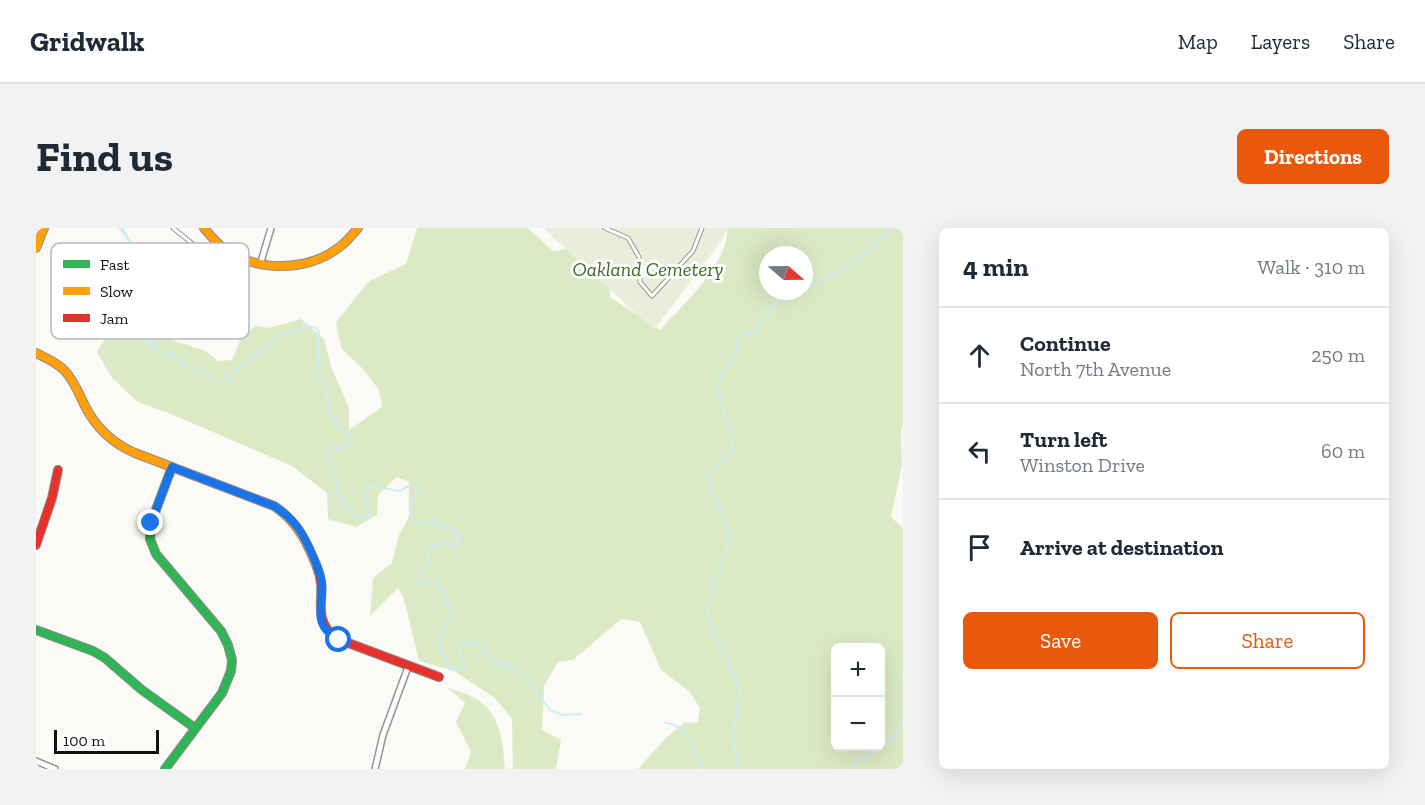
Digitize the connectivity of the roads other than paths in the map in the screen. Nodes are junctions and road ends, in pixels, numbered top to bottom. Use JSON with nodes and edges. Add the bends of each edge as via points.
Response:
{"nodes":[{"id":1,"x":44,"y":228,"type":"edge"},
{"id":2,"x":173,"y":228,"type":"edge"},
{"id":3,"x":204,"y":228,"type":"edge"},
{"id":4,"x":271,"y":228,"type":"edge"},
{"id":5,"x":358,"y":228,"type":"edge"},
{"id":6,"x":604,"y":228,"type":"edge"},
{"id":7,"x":702,"y":228,"type":"edge"},
{"id":8,"x":192,"y":243,"type":"edge"},
{"id":9,"x":220,"y":243,"type":"edge"},
{"id":10,"x":36,"y":248,"type":"edge"},
{"id":11,"x":249,"y":261,"type":"edge"},
{"id":12,"x":260,"y":265,"type":"junction"},
{"id":13,"x":36,"y":352,"type":"edge"},
{"id":14,"x":172,"y":467,"type":"junction"},
{"id":15,"x":58,"y":470,"type":"dead end"},
{"id":16,"x":36,"y":545,"type":"edge"},
{"id":17,"x":36,"y":630,"type":"edge"},
{"id":18,"x":408,"y":667,"type":"junction"},
{"id":19,"x":439,"y":677,"type":"dead end"},
{"id":20,"x":195,"y":728,"type":"junction"},
{"id":21,"x":36,"y":761,"type":"edge"},
{"id":22,"x":55,"y":769,"type":"edge"},
{"id":23,"x":165,"y":769,"type":"edge"},
{"id":24,"x":375,"y":769,"type":"edge"}],
"edges":[{"from":1,"to":10,"type":"street"},
{"from":2,"to":8,"type":"lane"},
{"from":3,"to":9,"type":"street"},
{"from":4,"to":12,"type":"street"},
{"from":5,"to":12,"type":"street","via":[[334,251],[311,262],[286,267]]},
{"from":6,"to":7,"type":"lane","via":[[628,238],[639,257],[640,282],[652,296],[693,251]]},
{"from":11,"to":12,"type":"street"},
{"from":13,"to":14,"type":"street","via":[[65,369],[89,415],[109,439]]},
{"from":14,"to":18,"type":"street","via":[[274,506],[292,519],[303,533],[321,577],[319,611],[324,627],[339,640]]},
{"from":14,"to":20,"type":"street","via":[[151,523],[152,547],[222,631],[232,659],[226,687]]},
{"from":15,"to":16,"type":"street"},
{"from":17,"to":20,"type":"street","via":[[105,658]]},
{"from":18,"to":19,"type":"street"},
{"from":18,"to":24,"type":"street"},
{"from":20,"to":23,"type":"street"},
{"from":21,"to":22,"type":"street"}]}
